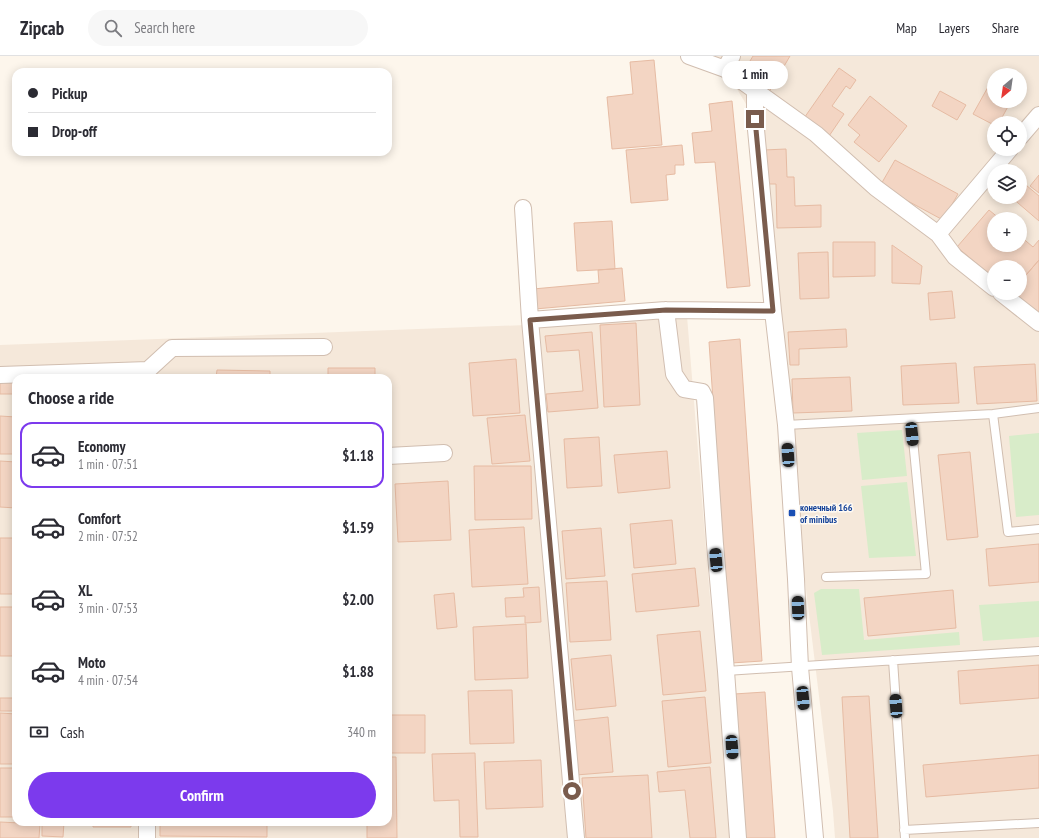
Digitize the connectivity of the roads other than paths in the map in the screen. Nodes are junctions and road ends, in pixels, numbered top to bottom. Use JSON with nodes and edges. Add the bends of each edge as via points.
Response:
{"nodes":[{"id":1,"x":689,"y":56,"type":"edge"},
{"id":2,"x":728,"y":63,"type":"edge"},
{"id":3,"x":755,"y":90,"type":"junction"},
{"id":4,"x":1039,"y":115,"type":"edge"},
{"id":5,"x":1027,"y":129,"type":"edge"},
{"id":6,"x":1004,"y":156,"type":"edge"},
{"id":7,"x":523,"y":208,"type":"dead end"},
{"id":8,"x":938,"y":234,"type":"junction"},
{"id":9,"x":987,"y":282,"type":"edge"},
{"id":10,"x":1010,"y":300,"type":"edge"},
{"id":11,"x":666,"y":310,"type":"junction"},
{"id":12,"x":773,"y":311,"type":"junction"},
{"id":13,"x":530,"y":314,"type":"junction"},
{"id":14,"x":1039,"y":323,"type":"edge"},
{"id":15,"x":324,"y":347,"type":"dead end"},
{"id":16,"x":148,"y":374,"type":"edge"},
{"id":17,"x":0,"y":375,"type":"edge"},
{"id":18,"x":12,"y":375,"type":"edge"},
{"id":19,"x":1039,"y":408,"type":"edge"},
{"id":20,"x":993,"y":414,"type":"junction"},
{"id":21,"x":911,"y":419,"type":"junction"},
{"id":22,"x":786,"y":425,"type":"junction"},
{"id":23,"x":444,"y":453,"type":"dead end"},
{"id":24,"x":392,"y":456,"type":"edge"},
{"id":25,"x":1039,"y":529,"type":"edge"},
{"id":26,"x":826,"y":577,"type":"dead end"},
{"id":27,"x":1039,"y":651,"type":"edge"},
{"id":28,"x":893,"y":660,"type":"junction"},
{"id":29,"x":800,"y":667,"type":"junction"},
{"id":30,"x":726,"y":671,"type":"junction"},
{"id":31,"x":1039,"y":823,"type":"edge"},
{"id":32,"x":147,"y":826,"type":"edge"},
{"id":33,"x":904,"y":834,"type":"edge"},
{"id":34,"x":147,"y":838,"type":"edge"},
{"id":35,"x":576,"y":838,"type":"edge"},
{"id":36,"x":738,"y":838,"type":"edge"},
{"id":37,"x":815,"y":838,"type":"edge"}],
"edges":[{"from":1,"to":2,"type":"street"},
{"from":2,"to":3,"type":"street"},
{"from":3,"to":8,"type":"street","via":[[816,134],[876,188]]},
{"from":3,"to":12,"type":"street","via":[[755,119]]},
{"from":4,"to":5,"type":"street"},
{"from":6,"to":8,"type":"street"},
{"from":7,"to":13,"type":"street"},
{"from":8,"to":9,"type":"street","via":[[955,257]]},
{"from":10,"to":14,"type":"street"},
{"from":11,"to":12,"type":"street"},
{"from":11,"to":13,"type":"street"},
{"from":11,"to":30,"type":"street","via":[[674,374],[684,389],[702,392],[705,398]]},
{"from":12,"to":22,"type":"street"},
{"from":13,"to":35,"type":"street"},
{"from":15,"to":16,"type":"street","via":[[172,348]]},
{"from":17,"to":18,"type":"street"},
{"from":19,"to":20,"type":"lane"},
{"from":20,"to":21,"type":"lane"},
{"from":20,"to":25,"type":"lane","via":[[1008,532]]},
{"from":21,"to":22,"type":"lane"},
{"from":21,"to":26,"type":"lane","via":[[926,574]]},
{"from":22,"to":29,"type":"street"},
{"from":23,"to":24,"type":"street"},
{"from":27,"to":28,"type":"lane"},
{"from":28,"to":29,"type":"lane"},
{"from":28,"to":33,"type":"lane"},
{"from":29,"to":30,"type":"lane"},
{"from":29,"to":37,"type":"street"},
{"from":30,"to":36,"type":"street"},
{"from":31,"to":33,"type":"lane"},
{"from":32,"to":34,"type":"street"}]}
